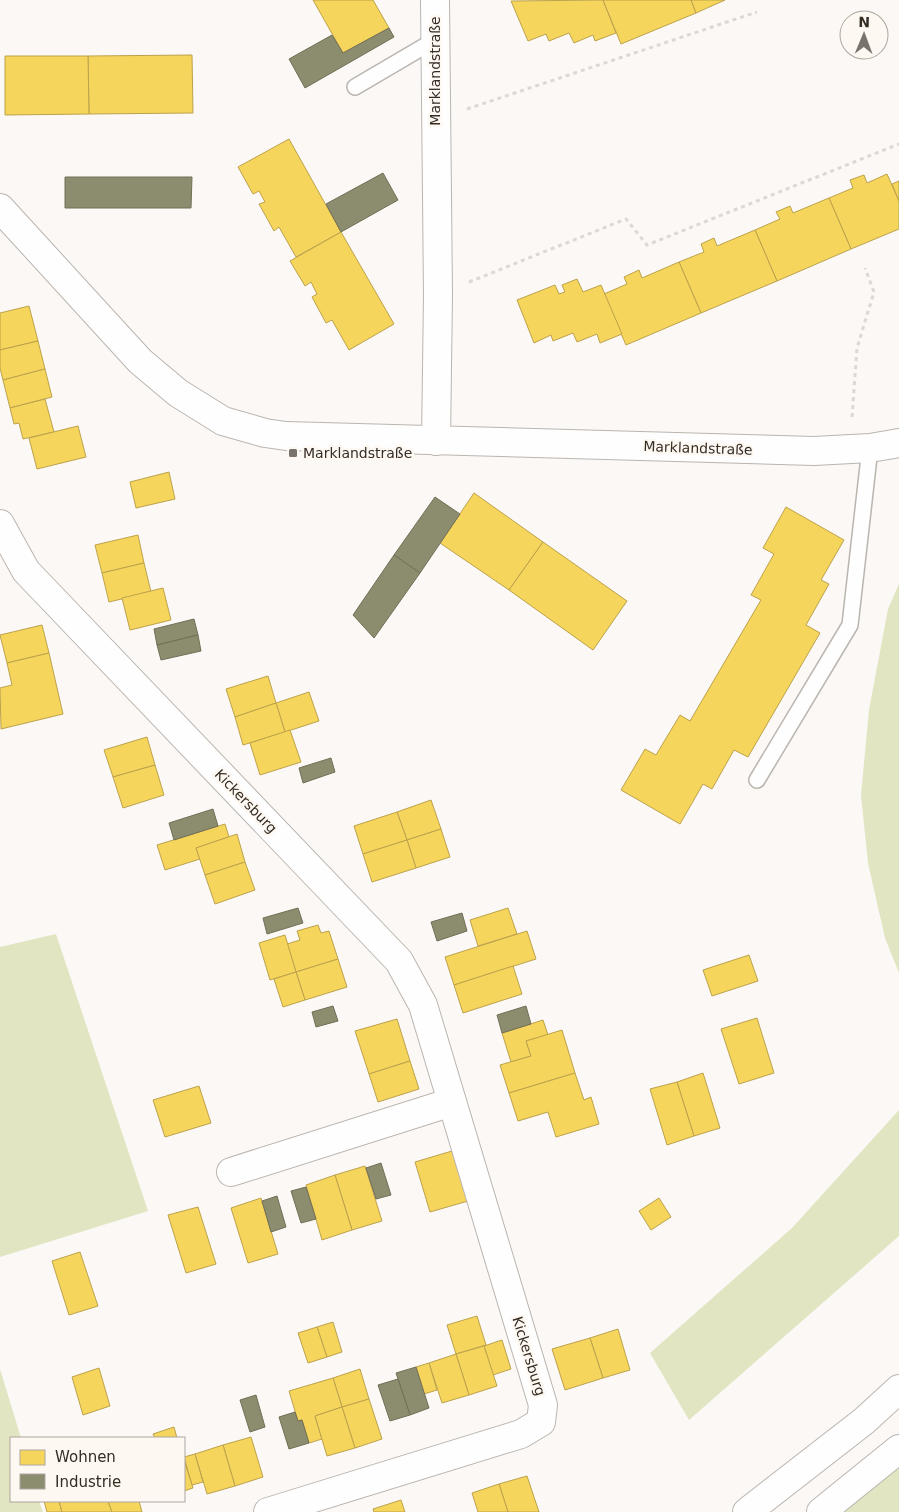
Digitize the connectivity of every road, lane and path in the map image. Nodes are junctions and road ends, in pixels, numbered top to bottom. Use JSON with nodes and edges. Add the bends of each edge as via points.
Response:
{"nodes":[{"id":1,"x":435,"y":0,"type":"edge"},
{"id":2,"x":757,"y":12,"type":"dead end"},
{"id":3,"x":435,"y":40,"type":"junction"},
{"id":4,"x":355,"y":87,"type":"dead end"},
{"id":5,"x":436,"y":120,"type":"junction"},
{"id":6,"x":899,"y":144,"type":"edge"},
{"id":7,"x":0,"y":208,"type":"edge"},
{"id":8,"x":865,"y":268,"type":"dead end"},
{"id":9,"x":438,"y":295,"type":"junction"},
{"id":10,"x":436,"y":441,"type":"junction"},
{"id":11,"x":899,"y":443,"type":"edge"},
{"id":12,"x":860,"y":449,"type":"junction"},
{"id":13,"x":0,"y":524,"type":"edge"},
{"id":14,"x":757,"y":780,"type":"dead end"},
{"id":15,"x":452,"y":1102,"type":"junction"},
{"id":16,"x":231,"y":1172,"type":"dead end"},
{"id":17,"x":899,"y":1389,"type":"edge"},
{"id":18,"x":899,"y":1449,"type":"edge"},
{"id":19,"x":268,"y":1512,"type":"edge"},
{"id":20,"x":748,"y":1512,"type":"edge"},
{"id":21,"x":821,"y":1512,"type":"edge"}],
"edges":[{"from":1,"to":3,"type":"main road","name":"Marklandstraße"},
{"from":2,"to":5,"type":"path"},
{"from":3,"to":4,"type":"lane"},
{"from":3,"to":5,"type":"main road","name":"Marklandstraße"},
{"from":5,"to":9,"type":"main road","name":"Marklandstraße"},
{"from":6,"to":9,"type":"path","via":[[647,245],[626,219]]},
{"from":7,"to":10,"type":"main road","name":"Marklandstraße","via":[[140,361],[178,393],[223,421],[286,436]]},
{"from":8,"to":12,"type":"path","via":[[874,292],[857,348]]},
{"from":9,"to":10,"type":"main road","name":"Marklandstraße"},
{"from":10,"to":12,"type":"main road","name":"Marklandstraße","via":[[814,451]]},
{"from":11,"to":12,"type":"main road","name":"Marklandstraße"},
{"from":12,"to":14,"type":"lane","via":[[850,625]]},
{"from":13,"to":15,"type":"main road","name":"Kickersburg","via":[[26,572],[399,961],[423,1005]]},
{"from":15,"to":16,"type":"main road"},
{"from":15,"to":19,"type":"main road","name":"Kickersburg","via":[[543,1405],[541,1422],[521,1434]]},
{"from":17,"to":20,"type":"main road","via":[[864,1421]]},
{"from":18,"to":21,"type":"main road"}]}
